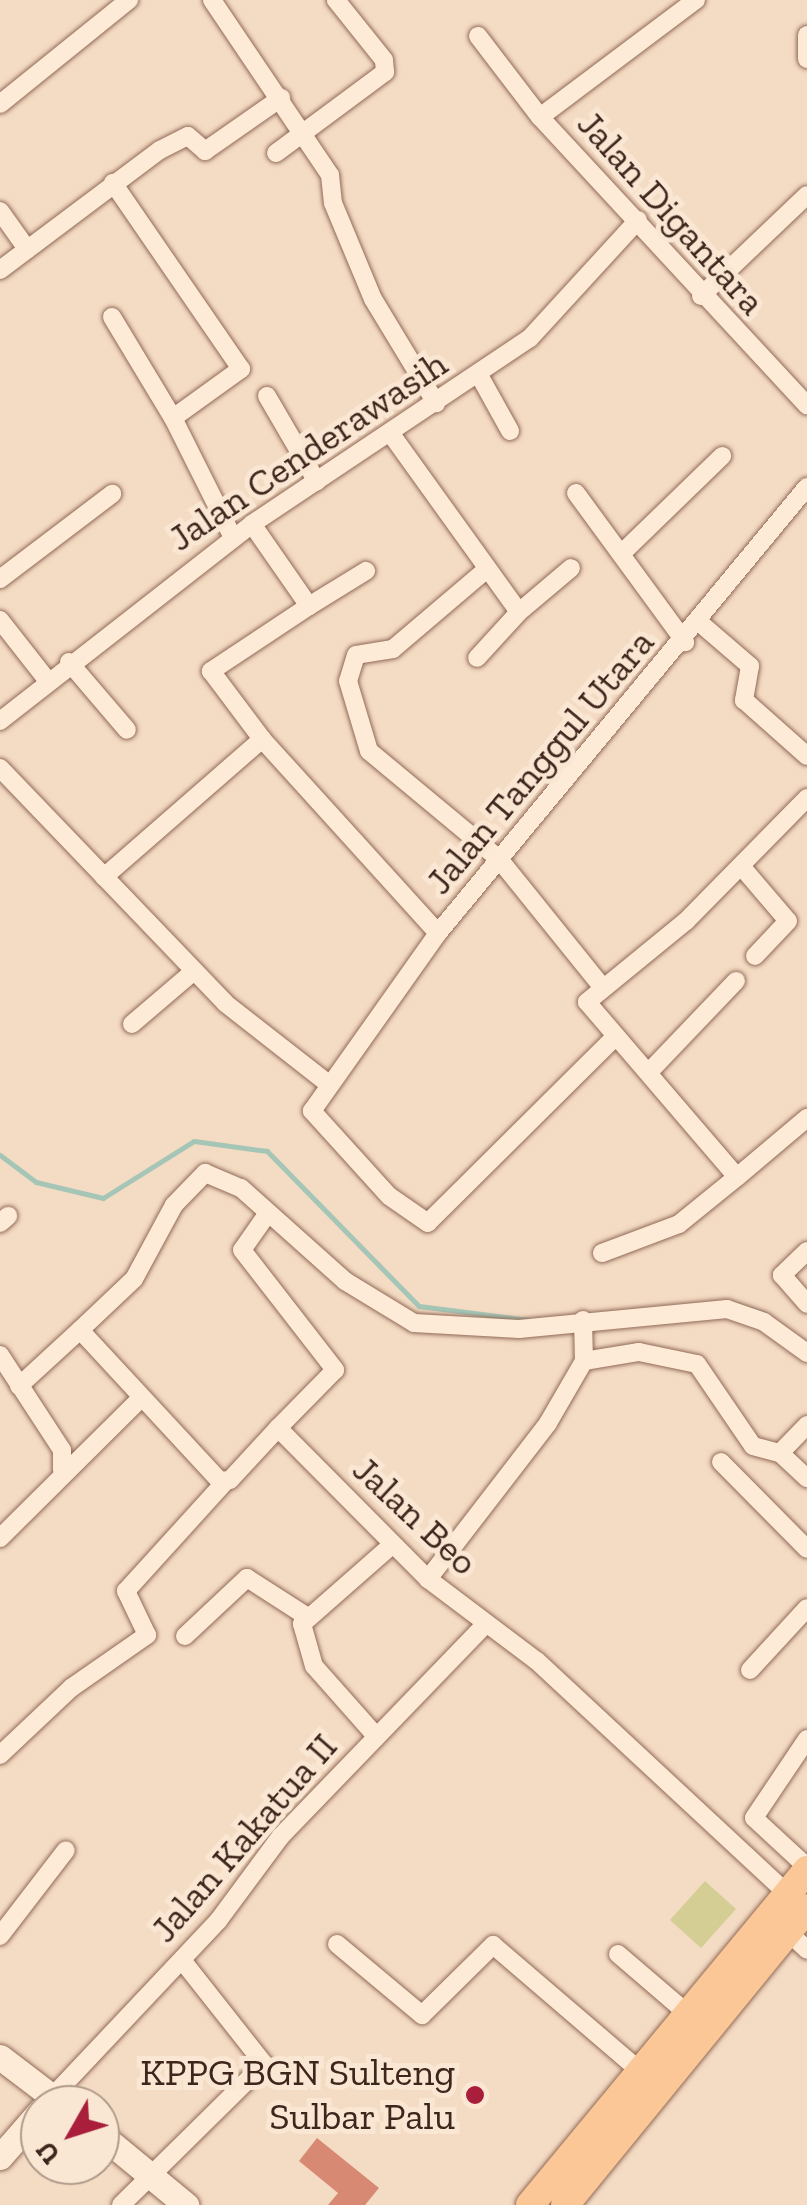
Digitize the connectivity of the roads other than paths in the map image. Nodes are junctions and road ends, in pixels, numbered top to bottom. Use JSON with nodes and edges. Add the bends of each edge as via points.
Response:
{"nodes":[{"id":1,"x":212,"y":0,"type":"edge"},
{"id":2,"x":696,"y":0,"type":"edge"},
{"id":3,"x":337,"y":1,"type":"edge"},
{"id":4,"x":122,"y":2,"type":"edge"},
{"id":5,"x":807,"y":34,"type":"edge"},
{"id":6,"x":478,"y":36,"type":"dead end"},
{"id":7,"x":807,"y":59,"type":"edge"},
{"id":8,"x":281,"y":98,"type":"junction"},
{"id":9,"x":0,"y":104,"type":"edge"},
{"id":10,"x":540,"y":118,"type":"junction"},
{"id":11,"x":305,"y":132,"type":"junction"},
{"id":12,"x":276,"y":153,"type":"dead end"},
{"id":13,"x":113,"y":183,"type":"junction"},
{"id":14,"x":807,"y":195,"type":"edge"},
{"id":15,"x":0,"y":212,"type":"edge"},
{"id":16,"x":638,"y":220,"type":"junction"},
{"id":17,"x":27,"y":249,"type":"junction"},
{"id":18,"x":0,"y":270,"type":"edge"},
{"id":19,"x":701,"y":296,"type":"junction"},
{"id":20,"x":112,"y":317,"type":"dead end"},
{"id":21,"x":478,"y":376,"type":"junction"},
{"id":22,"x":266,"y":396,"type":"dead end"},
{"id":23,"x":436,"y":404,"type":"junction"},
{"id":24,"x":807,"y":405,"type":"edge"},
{"id":25,"x":174,"y":418,"type":"junction"},
{"id":26,"x":510,"y":431,"type":"dead end"},
{"id":27,"x":391,"y":434,"type":"junction"},
{"id":28,"x":722,"y":456,"type":"dead end"},
{"id":29,"x":317,"y":482,"type":"junction"},
{"id":30,"x":807,"y":486,"type":"edge"},
{"id":31,"x":576,"y":493,"type":"dead end"},
{"id":32,"x":112,"y":494,"type":"dead end"},
{"id":33,"x":252,"y":524,"type":"junction"},
{"id":34,"x":233,"y":538,"type":"junction"},
{"id":35,"x":621,"y":554,"type":"junction"},
{"id":36,"x":571,"y":568,"type":"dead end"},
{"id":37,"x":487,"y":569,"type":"junction"},
{"id":38,"x":366,"y":570,"type":"dead end"},
{"id":39,"x":0,"y":580,"type":"edge"},
{"id":40,"x":310,"y":606,"type":"junction"},
{"id":41,"x":519,"y":612,"type":"junction"},
{"id":42,"x":0,"y":620,"type":"edge"},
{"id":43,"x":700,"y":623,"type":"junction"},
{"id":44,"x":685,"y":642,"type":"junction"},
{"id":45,"x":477,"y":658,"type":"dead end"},
{"id":46,"x":69,"y":662,"type":"junction"},
{"id":47,"x":47,"y":680,"type":"junction"},
{"id":48,"x":0,"y":721,"type":"edge"},
{"id":49,"x":127,"y":730,"type":"dead end"},
{"id":50,"x":262,"y":740,"type":"junction"},
{"id":51,"x":807,"y":756,"type":"edge"},
{"id":52,"x":0,"y":768,"type":"edge"},
{"id":53,"x":807,"y":798,"type":"edge"},
{"id":54,"x":499,"y":859,"type":"junction"},
{"id":55,"x":741,"y":866,"type":"junction"},
{"id":56,"x":104,"y":877,"type":"junction"},
{"id":57,"x":433,"y":928,"type":"junction"},
{"id":58,"x":755,"y":956,"type":"dead end"},
{"id":59,"x":194,"y":971,"type":"junction"},
{"id":60,"x":736,"y":981,"type":"dead end"},
{"id":61,"x":600,"y":984,"type":"junction"},
{"id":62,"x":132,"y":1024,"type":"dead end"},
{"id":63,"x":616,"y":1036,"type":"junction"},
{"id":64,"x":649,"y":1072,"type":"junction"},
{"id":65,"x":319,"y":1075,"type":"junction"},
{"id":66,"x":807,"y":1118,"type":"edge"},
{"id":67,"x":738,"y":1177,"type":"junction"},
{"id":68,"x":268,"y":1212,"type":"junction"},
{"id":69,"x":807,"y":1251,"type":"edge"},
{"id":70,"x":602,"y":1254,"type":"dead end"},
{"id":71,"x":807,"y":1304,"type":"edge"},
{"id":72,"x":583,"y":1320,"type":"junction"},
{"id":73,"x":80,"y":1330,"type":"junction"},
{"id":74,"x":807,"y":1353,"type":"edge"},
{"id":75,"x":0,"y":1355,"type":"edge"},
{"id":76,"x":584,"y":1360,"type":"junction"},
{"id":77,"x":19,"y":1386,"type":"junction"},
{"id":78,"x":141,"y":1398,"type":"junction"},
{"id":79,"x":807,"y":1425,"type":"edge"},
{"id":80,"x":278,"y":1428,"type":"junction"},
{"id":81,"x":780,"y":1453,"type":"junction"},
{"id":82,"x":721,"y":1462,"type":"dead end"},
{"id":83,"x":62,"y":1470,"type":"junction"},
{"id":84,"x":807,"y":1478,"type":"edge"},
{"id":85,"x":224,"y":1482,"type":"junction"},
{"id":86,"x":0,"y":1538,"type":"edge"},
{"id":87,"x":392,"y":1545,"type":"junction"},
{"id":88,"x":807,"y":1549,"type":"edge"},
{"id":89,"x":428,"y":1578,"type":"junction"},
{"id":90,"x":807,"y":1608,"type":"edge"},
{"id":91,"x":306,"y":1616,"type":"junction"},
{"id":92,"x":486,"y":1624,"type":"junction"},
{"id":93,"x":185,"y":1636,"type":"dead end"},
{"id":94,"x":750,"y":1670,"type":"dead end"},
{"id":95,"x":376,"y":1736,"type":"junction"},
{"id":96,"x":807,"y":1738,"type":"edge"},
{"id":97,"x":0,"y":1755,"type":"edge"},
{"id":98,"x":66,"y":1850,"type":"dead end"},
{"id":99,"x":807,"y":1868,"type":"edge"},
{"id":100,"x":797,"y":1901,"type":"edge"},
{"id":101,"x":0,"y":1936,"type":"edge"},
{"id":102,"x":797,"y":1941,"type":"edge"},
{"id":103,"x":337,"y":1944,"type":"dead end"},
{"id":104,"x":618,"y":1954,"type":"dead end"},
{"id":105,"x":182,"y":1960,"type":"junction"},
{"id":106,"x":688,"y":2014,"type":"junction"},
{"id":107,"x":0,"y":2057,"type":"edge"},
{"id":108,"x":641,"y":2072,"type":"junction"},
{"id":109,"x":30,"y":2085,"type":"edge"},
{"id":110,"x":67,"y":2085,"type":"edge"},
{"id":111,"x":20,"y":2136,"type":"edge"},
{"id":112,"x":120,"y":2150,"type":"edge"},
{"id":113,"x":0,"y":2157,"type":"edge"},
{"id":114,"x":151,"y":2175,"type":"junction"},
{"id":115,"x":120,"y":2205,"type":"edge"},
{"id":116,"x":186,"y":2205,"type":"edge"},
{"id":117,"x":530,"y":2205,"type":"edge"},
{"id":118,"x":565,"y":2205,"type":"edge"}],
"edges":[{"from":1,"to":8,"type":"street"},
{"from":2,"to":10,"type":"street","name":"Jalan Digantara"},
{"from":3,"to":11,"type":"street","via":[[384,60],[385,72]]},
{"from":4,"to":9,"type":"street"},
{"from":5,"to":7,"type":"street"},
{"from":6,"to":10,"type":"street"},
{"from":8,"to":11,"type":"street"},
{"from":8,"to":13,"type":"street","via":[[205,151],[188,136]]},
{"from":10,"to":16,"type":"street","name":"Jalan Digantara"},
{"from":11,"to":12,"type":"street"},
{"from":11,"to":23,"type":"street","via":[[330,175],[333,203],[374,299]]},
{"from":13,"to":17,"type":"street"},
{"from":13,"to":25,"type":"street","via":[[241,370]]},
{"from":14,"to":19,"type":"street"},
{"from":15,"to":17,"type":"street"},
{"from":16,"to":19,"type":"street","name":"Jalan Digantara"},
{"from":16,"to":21,"type":"street","name":"Jalan Cenderawasih","via":[[530,338]]},
{"from":17,"to":18,"type":"street"},
{"from":19,"to":24,"type":"street","name":"Jalan Digantara"},
{"from":20,"to":25,"type":"street"},
{"from":21,"to":23,"type":"street","name":"Jalan Cenderawasih"},
{"from":21,"to":26,"type":"street"},
{"from":22,"to":29,"type":"street"},
{"from":23,"to":27,"type":"street","name":"Jalan Cenderawasih"},
{"from":25,"to":34,"type":"street"},
{"from":27,"to":29,"type":"street","name":"Jalan Cenderawasih"},
{"from":27,"to":37,"type":"street"},
{"from":28,"to":35,"type":"street"},
{"from":29,"to":33,"type":"street","name":"Jalan Cenderawasih"},
{"from":30,"to":43,"type":"street","name":"Jalan Tanggul Utara"},
{"from":31,"to":35,"type":"street"},
{"from":32,"to":39,"type":"street"},
{"from":33,"to":34,"type":"street","name":"Jalan Cenderawasih"},
{"from":33,"to":40,"type":"street"},
{"from":34,"to":46,"type":"street","name":"Jalan Cenderawasih"},
{"from":35,"to":44,"type":"street"},
{"from":36,"to":41,"type":"street"},
{"from":37,"to":41,"type":"street"},
{"from":37,"to":54,"type":"street","via":[[394,649],[364,651],[347,669],[370,751]]},
{"from":38,"to":40,"type":"street"},
{"from":40,"to":50,"type":"street","via":[[211,670]]},
{"from":41,"to":45,"type":"street"},
{"from":42,"to":47,"type":"street"},
{"from":43,"to":44,"type":"street","name":"Jalan Tanggul Utara"},
{"from":43,"to":51,"type":"street","via":[[750,666],[744,700]]},
{"from":44,"to":54,"type":"street","name":"Jalan Tanggul Utara"},
{"from":46,"to":47,"type":"street","name":"Jalan Cenderawasih"},
{"from":46,"to":49,"type":"street"},
{"from":47,"to":48,"type":"street","name":"Jalan Cenderawasih"},
{"from":50,"to":56,"type":"street"},
{"from":50,"to":57,"type":"street"},
{"from":52,"to":56,"type":"street"},
{"from":53,"to":55,"type":"street"},
{"from":54,"to":57,"type":"street","name":"Jalan Tanggul Utara"},
{"from":54,"to":61,"type":"street"},
{"from":55,"to":58,"type":"street","via":[[788,921]]},
{"from":55,"to":61,"type":"street","via":[[629,970]]},
{"from":56,"to":59,"type":"street"},
{"from":57,"to":65,"type":"street","name":"Jalan Tanggul Utara"},
{"from":59,"to":62,"type":"street"},
{"from":59,"to":65,"type":"street"},
{"from":60,"to":64,"type":"street"},
{"from":61,"to":63,"type":"street","via":[[588,1002]]},
{"from":63,"to":64,"type":"street"},
{"from":63,"to":65,"type":"street","via":[[428,1223],[389,1196],[317,1118]]},
{"from":64,"to":67,"type":"street"},
{"from":66,"to":67,"type":"street"},
{"from":67,"to":70,"type":"street","via":[[679,1224]]},
{"from":68,"to":72,"type":"street","via":[[345,1282],[414,1323],[519,1328]]},
{"from":68,"to":73,"type":"street","via":[[234,1183],[206,1172],[174,1205],[134,1278]]},
{"from":68,"to":80,"type":"street","via":[[242,1250],[335,1370]]},
{"from":69,"to":71,"type":"street","via":[[782,1275]]},
{"from":72,"to":74,"type":"street","via":[[727,1309],[764,1322]]},
{"from":72,"to":76,"type":"street"},
{"from":73,"to":77,"type":"street"},
{"from":73,"to":78,"type":"street"},
{"from":75,"to":77,"type":"street"},
{"from":76,"to":81,"type":"street","via":[[639,1352],[683,1357],[712,1378],[753,1446]]},
{"from":76,"to":89,"type":"street","via":[[538,1438]]},
{"from":77,"to":83,"type":"street","via":[[62,1450]]},
{"from":78,"to":83,"type":"street"},
{"from":78,"to":85,"type":"street"},
{"from":79,"to":81,"type":"street"},
{"from":80,"to":85,"type":"street"},
{"from":80,"to":87,"type":"street","name":"Jalan Beo"},
{"from":81,"to":84,"type":"street"},
{"from":82,"to":88,"type":"street"},
{"from":83,"to":86,"type":"street"},
{"from":85,"to":97,"type":"street","via":[[126,1591],[149,1630],[141,1642],[70,1688]]},
{"from":87,"to":89,"type":"street","name":"Jalan Beo"},
{"from":87,"to":91,"type":"street"},
{"from":89,"to":92,"type":"street","name":"Jalan Beo"},
{"from":90,"to":94,"type":"street"},
{"from":91,"to":93,"type":"street","via":[[247,1578]]},
{"from":91,"to":95,"type":"street","via":[[302,1638],[314,1666]]},
{"from":92,"to":95,"type":"street","name":"Jalan Kakatua II"},
{"from":92,"to":100,"type":"street","name":"Jalan Beo","via":[[537,1661]]},
{"from":95,"to":105,"type":"street","name":"Jalan Kakatua II","via":[[281,1836]]},
{"from":96,"to":99,"type":"street","via":[[754,1818]]},
{"from":98,"to":101,"type":"street"},
{"from":99,"to":100,"type":"main road"},
{"from":100,"to":102,"type":"main road"},
{"from":100,"to":106,"type":"main road"},
{"from":102,"to":118,"type":"main road"},
{"from":103,"to":108,"type":"street","via":[[422,2014],[493,1945]]},
{"from":104,"to":106,"type":"street"},
{"from":105,"to":110,"type":"street","name":"Jalan Kakatua II"},
{"from":105,"to":114,"type":"street","via":[[264,2064]]},
{"from":106,"to":108,"type":"main road"},
{"from":107,"to":109,"type":"street"},
{"from":108,"to":117,"type":"main road"},
{"from":111,"to":113,"type":"street"},
{"from":112,"to":114,"type":"street"},
{"from":114,"to":115,"type":"street"},
{"from":114,"to":116,"type":"street"}]}
